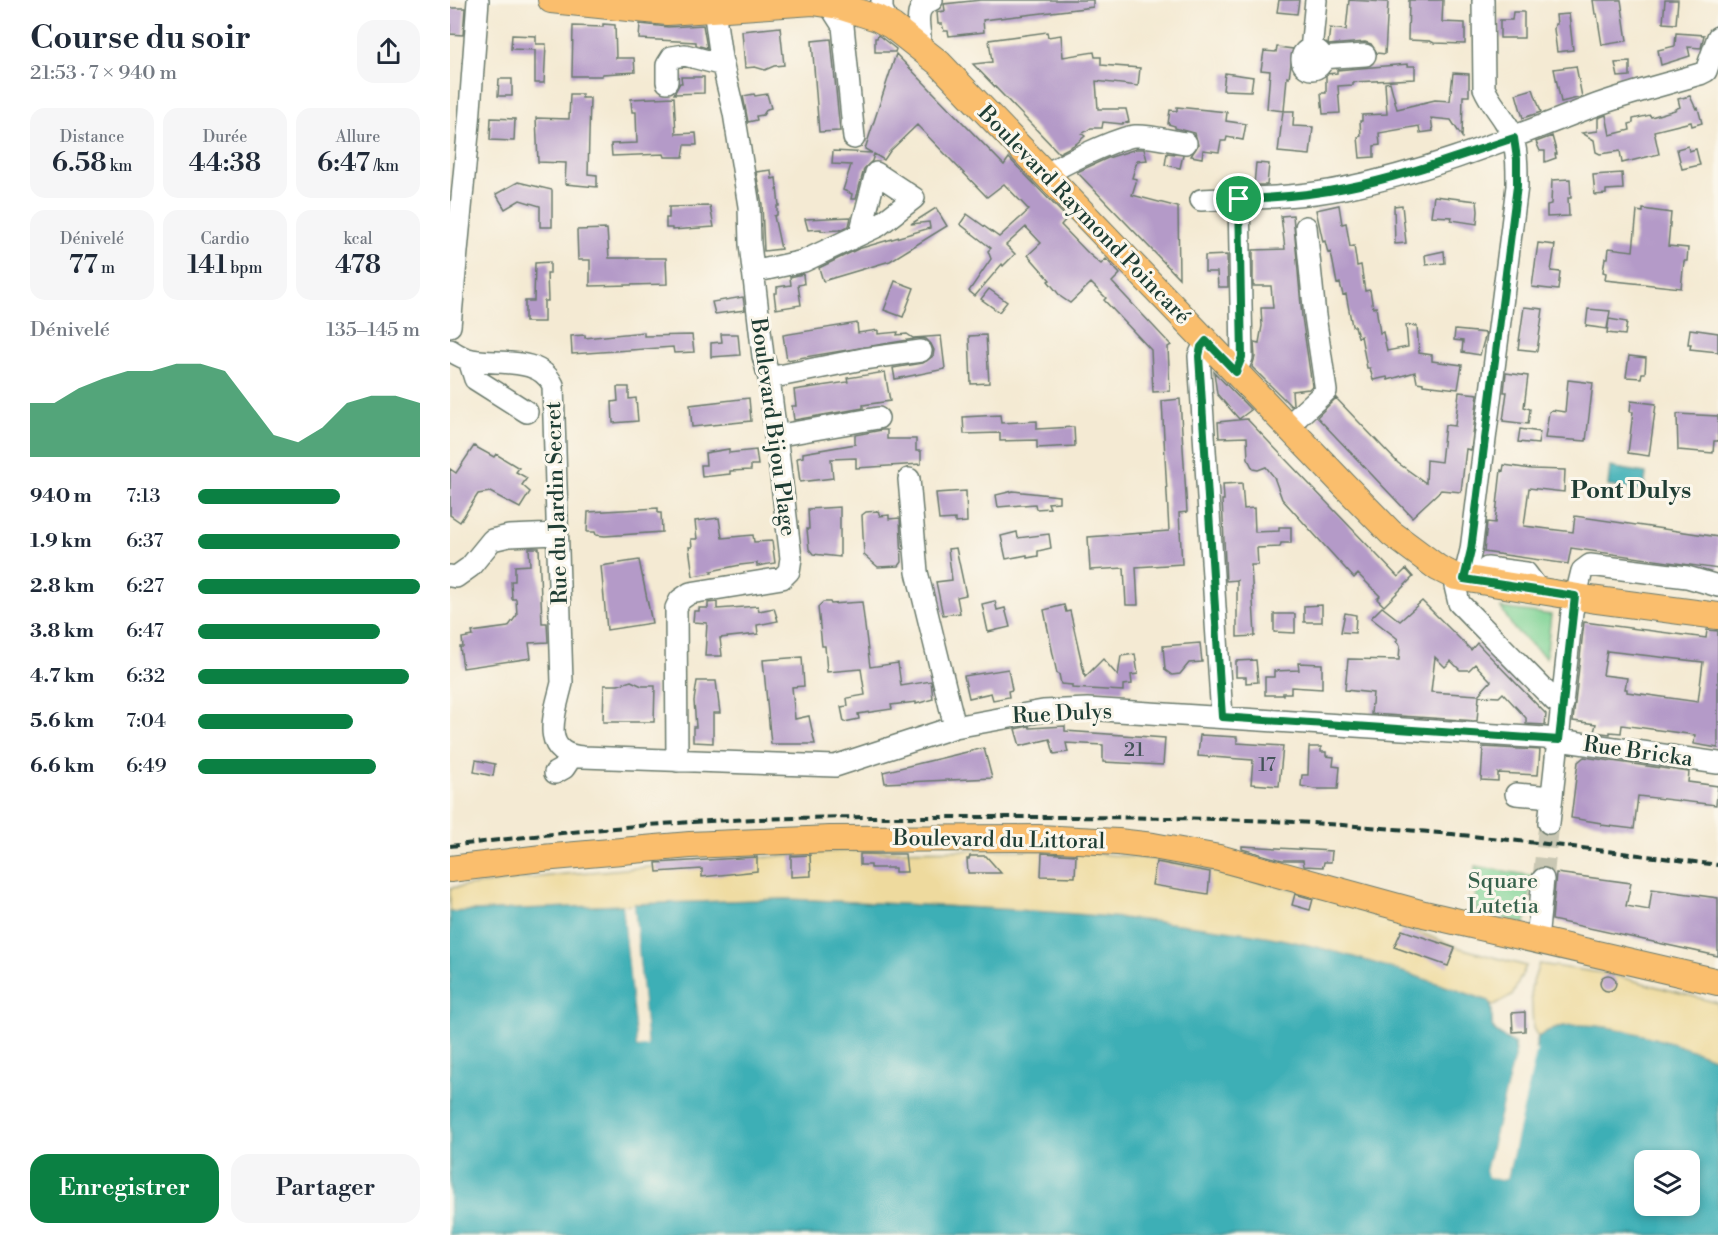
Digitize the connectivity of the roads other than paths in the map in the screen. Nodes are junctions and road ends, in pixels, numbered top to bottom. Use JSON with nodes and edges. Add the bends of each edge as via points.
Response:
{"nodes":[{"id":1,"x":478,"y":0,"type":"edge"},
{"id":2,"x":551,"y":0,"type":"edge"},
{"id":3,"x":932,"y":0,"type":"edge"},
{"id":4,"x":1316,"y":0,"type":"edge"},
{"id":5,"x":1483,"y":0,"type":"edge"},
{"id":6,"x":822,"y":2,"type":"edge"},
{"id":7,"x":882,"y":8,"type":"edge"},
{"id":8,"x":714,"y":9,"type":"junction"},
{"id":9,"x":920,"y":36,"type":"junction"},
{"id":10,"x":1716,"y":45,"type":"edge"},
{"id":11,"x":1365,"y":55,"type":"dead end"},
{"id":12,"x":939,"y":63,"type":"junction"},
{"id":13,"x":723,"y":64,"type":"junction"},
{"id":14,"x":667,"y":82,"type":"dead end"},
{"id":15,"x":854,"y":138,"type":"dead end"},
{"id":16,"x":1514,"y":138,"type":"junction"},
{"id":17,"x":1186,"y":143,"type":"dead end"},
{"id":18,"x":1046,"y":175,"type":"junction"},
{"id":19,"x":1239,"y":199,"type":"junction"},
{"id":20,"x":1201,"y":200,"type":"dead end"},
{"id":21,"x":1306,"y":227,"type":"dead end"},
{"id":22,"x":860,"y":234,"type":"dead end"},
{"id":23,"x":754,"y":279,"type":"junction"},
{"id":24,"x":450,"y":326,"type":"edge"},
{"id":25,"x":1206,"y":341,"type":"junction"},
{"id":26,"x":921,"y":351,"type":"dead end"},
{"id":27,"x":459,"y":355,"type":"edge"},
{"id":28,"x":1236,"y":372,"type":"junction"},
{"id":29,"x":769,"y":378,"type":"junction"},
{"id":30,"x":527,"y":412,"type":"dead end"},
{"id":31,"x":878,"y":418,"type":"dead end"},
{"id":32,"x":1288,"y":426,"type":"junction"},
{"id":33,"x":775,"y":436,"type":"junction"},
{"id":34,"x":909,"y":479,"type":"dead end"},
{"id":35,"x":557,"y":534,"type":"junction"},
{"id":36,"x":1487,"y":568,"type":"dead end"},
{"id":37,"x":453,"y":576,"type":"edge"},
{"id":38,"x":1460,"y":578,"type":"junction"},
{"id":39,"x":1718,"y":586,"type":"edge"},
{"id":40,"x":1538,"y":589,"type":"junction"},
{"id":41,"x":1575,"y":596,"type":"junction"},
{"id":42,"x":1718,"y":616,"type":"edge"},
{"id":43,"x":1563,"y":704,"type":"junction"},
{"id":44,"x":1222,"y":717,"type":"junction"},
{"id":45,"x":955,"y":727,"type":"junction"},
{"id":46,"x":1559,"y":740,"type":"junction"},
{"id":47,"x":572,"y":756,"type":"junction"},
{"id":48,"x":677,"y":760,"type":"junction"},
{"id":49,"x":1718,"y":763,"type":"edge"},
{"id":50,"x":555,"y":773,"type":"dead end"},
{"id":51,"x":1516,"y":794,"type":"dead end"},
{"id":52,"x":1552,"y":797,"type":"junction"},
{"id":53,"x":1549,"y":823,"type":"tunnel mouth"},
{"id":54,"x":450,"y":869,"type":"edge"},
{"id":55,"x":1543,"y":879,"type":"tunnel mouth"},
{"id":56,"x":1537,"y":940,"type":"junction"},
{"id":57,"x":1718,"y":982,"type":"edge"}],
"edges":[{"from":1,"to":24,"type":"street"},
{"from":2,"to":8,"type":"main road","via":[[667,12]]},
{"from":3,"to":9,"type":"street","via":[[925,3],[918,15]]},
{"from":4,"to":11,"type":"street","via":[[1316,54]]},
{"from":5,"to":16,"type":"street","via":[[1484,88]]},
{"from":6,"to":7,"type":"main road"},
{"from":6,"to":8,"type":"main road"},
{"from":6,"to":15,"type":"street","via":[[843,26]]},
{"from":7,"to":9,"type":"main road","name":"Boulevard Raymond Poincaré"},
{"from":7,"to":12,"type":"main road","name":"Boulevard Raymond Poincaré"},
{"from":8,"to":13,"type":"street","name":"Boulevard Bijou Plage"},
{"from":9,"to":12,"type":"main road","name":"Boulevard Raymond Poincaré"},
{"from":10,"to":16,"type":"street","via":[[1706,71],[1700,74],[1593,106]]},
{"from":12,"to":18,"type":"main road","name":"Boulevard Raymond Poincaré"},
{"from":13,"to":14,"type":"street","via":[[685,55],[672,57],[667,65]]},
{"from":13,"to":23,"type":"street","name":"Boulevard Bijou Plage","via":[[749,206]]},
{"from":16,"to":19,"type":"street","via":[[1349,188]]},
{"from":16,"to":38,"type":"street","via":[[1517,186],[1471,550]]},
{"from":17,"to":18,"type":"street","via":[[1136,136],[1118,139]]},
{"from":18,"to":25,"type":"main road","name":"Boulevard Raymond Poincaré"},
{"from":19,"to":20,"type":"street"},
{"from":19,"to":28,"type":"street","via":[[1242,357]]},
{"from":21,"to":32,"type":"street","via":[[1326,391]]},
{"from":22,"to":23,"type":"street"},
{"from":23,"to":29,"type":"street","name":"Boulevard Bijou Plage"},
{"from":25,"to":28,"type":"main road","name":"Boulevard Raymond Poincaré"},
{"from":25,"to":44,"type":"street","via":[[1199,356]]},
{"from":26,"to":29,"type":"street"},
{"from":27,"to":30,"type":"street","via":[[475,379]]},
{"from":27,"to":35,"type":"street","name":"Rue du Jardin Secret","via":[[528,366],[549,376],[553,385]]},
{"from":28,"to":32,"type":"main road","name":"Boulevard Raymond Poincaré"},
{"from":29,"to":33,"type":"street","name":"Boulevard Bijou Plage"},
{"from":31,"to":33,"type":"street"},
{"from":32,"to":38,"type":"main road","name":"Boulevard Raymond Poincaré","via":[[1391,533],[1438,568]]},
{"from":33,"to":48,"type":"street","name":"Boulevard Bijou Plage","via":[[791,558],[789,571],[782,578],[690,593],[680,600],[676,608]]},
{"from":34,"to":45,"type":"street","via":[[917,572]]},
{"from":35,"to":37,"type":"street","via":[[492,540],[470,567]]},
{"from":35,"to":47,"type":"street","name":"Rue du Jardin Secret","via":[[562,683],[546,734],[560,751]]},
{"from":36,"to":40,"type":"street","via":[[1526,573]]},
{"from":38,"to":40,"type":"main road","name":"Boulevard Raymond Poincaré"},
{"from":38,"to":43,"type":"street","via":[[1455,586],[1459,603],[1555,701]]},
{"from":39,"to":41,"type":"street","via":[[1687,577],[1590,565],[1582,571]]},
{"from":40,"to":41,"type":"main road","name":"Boulevard Raymond Poincaré"},
{"from":41,"to":42,"type":"main road","name":"Boulevard Raymond Poincaré"},
{"from":41,"to":43,"type":"street"},
{"from":43,"to":46,"type":"street"},
{"from":44,"to":45,"type":"street","name":"Rue Dulys","via":[[1087,709],[1043,711]]},
{"from":44,"to":46,"type":"street","name":"Rue Dulys","via":[[1441,740]]},
{"from":45,"to":48,"type":"street","name":"Rue Dulys","via":[[835,766]]},
{"from":46,"to":49,"type":"street","name":"Rue Bricka"},
{"from":46,"to":52,"type":"street"},
{"from":47,"to":48,"type":"street","name":"Rue Dulys"},
{"from":47,"to":50,"type":"street"},
{"from":51,"to":52,"type":"street"},
{"from":52,"to":53,"type":"street"},
{"from":54,"to":56,"type":"main road","name":"Boulevard du Littoral","via":[[702,844],[830,839],[1089,840],[1219,858],[1424,914]]},
{"from":55,"to":56,"type":"street"},
{"from":56,"to":57,"type":"main road","name":"Boulevard du Littoral"}]}
